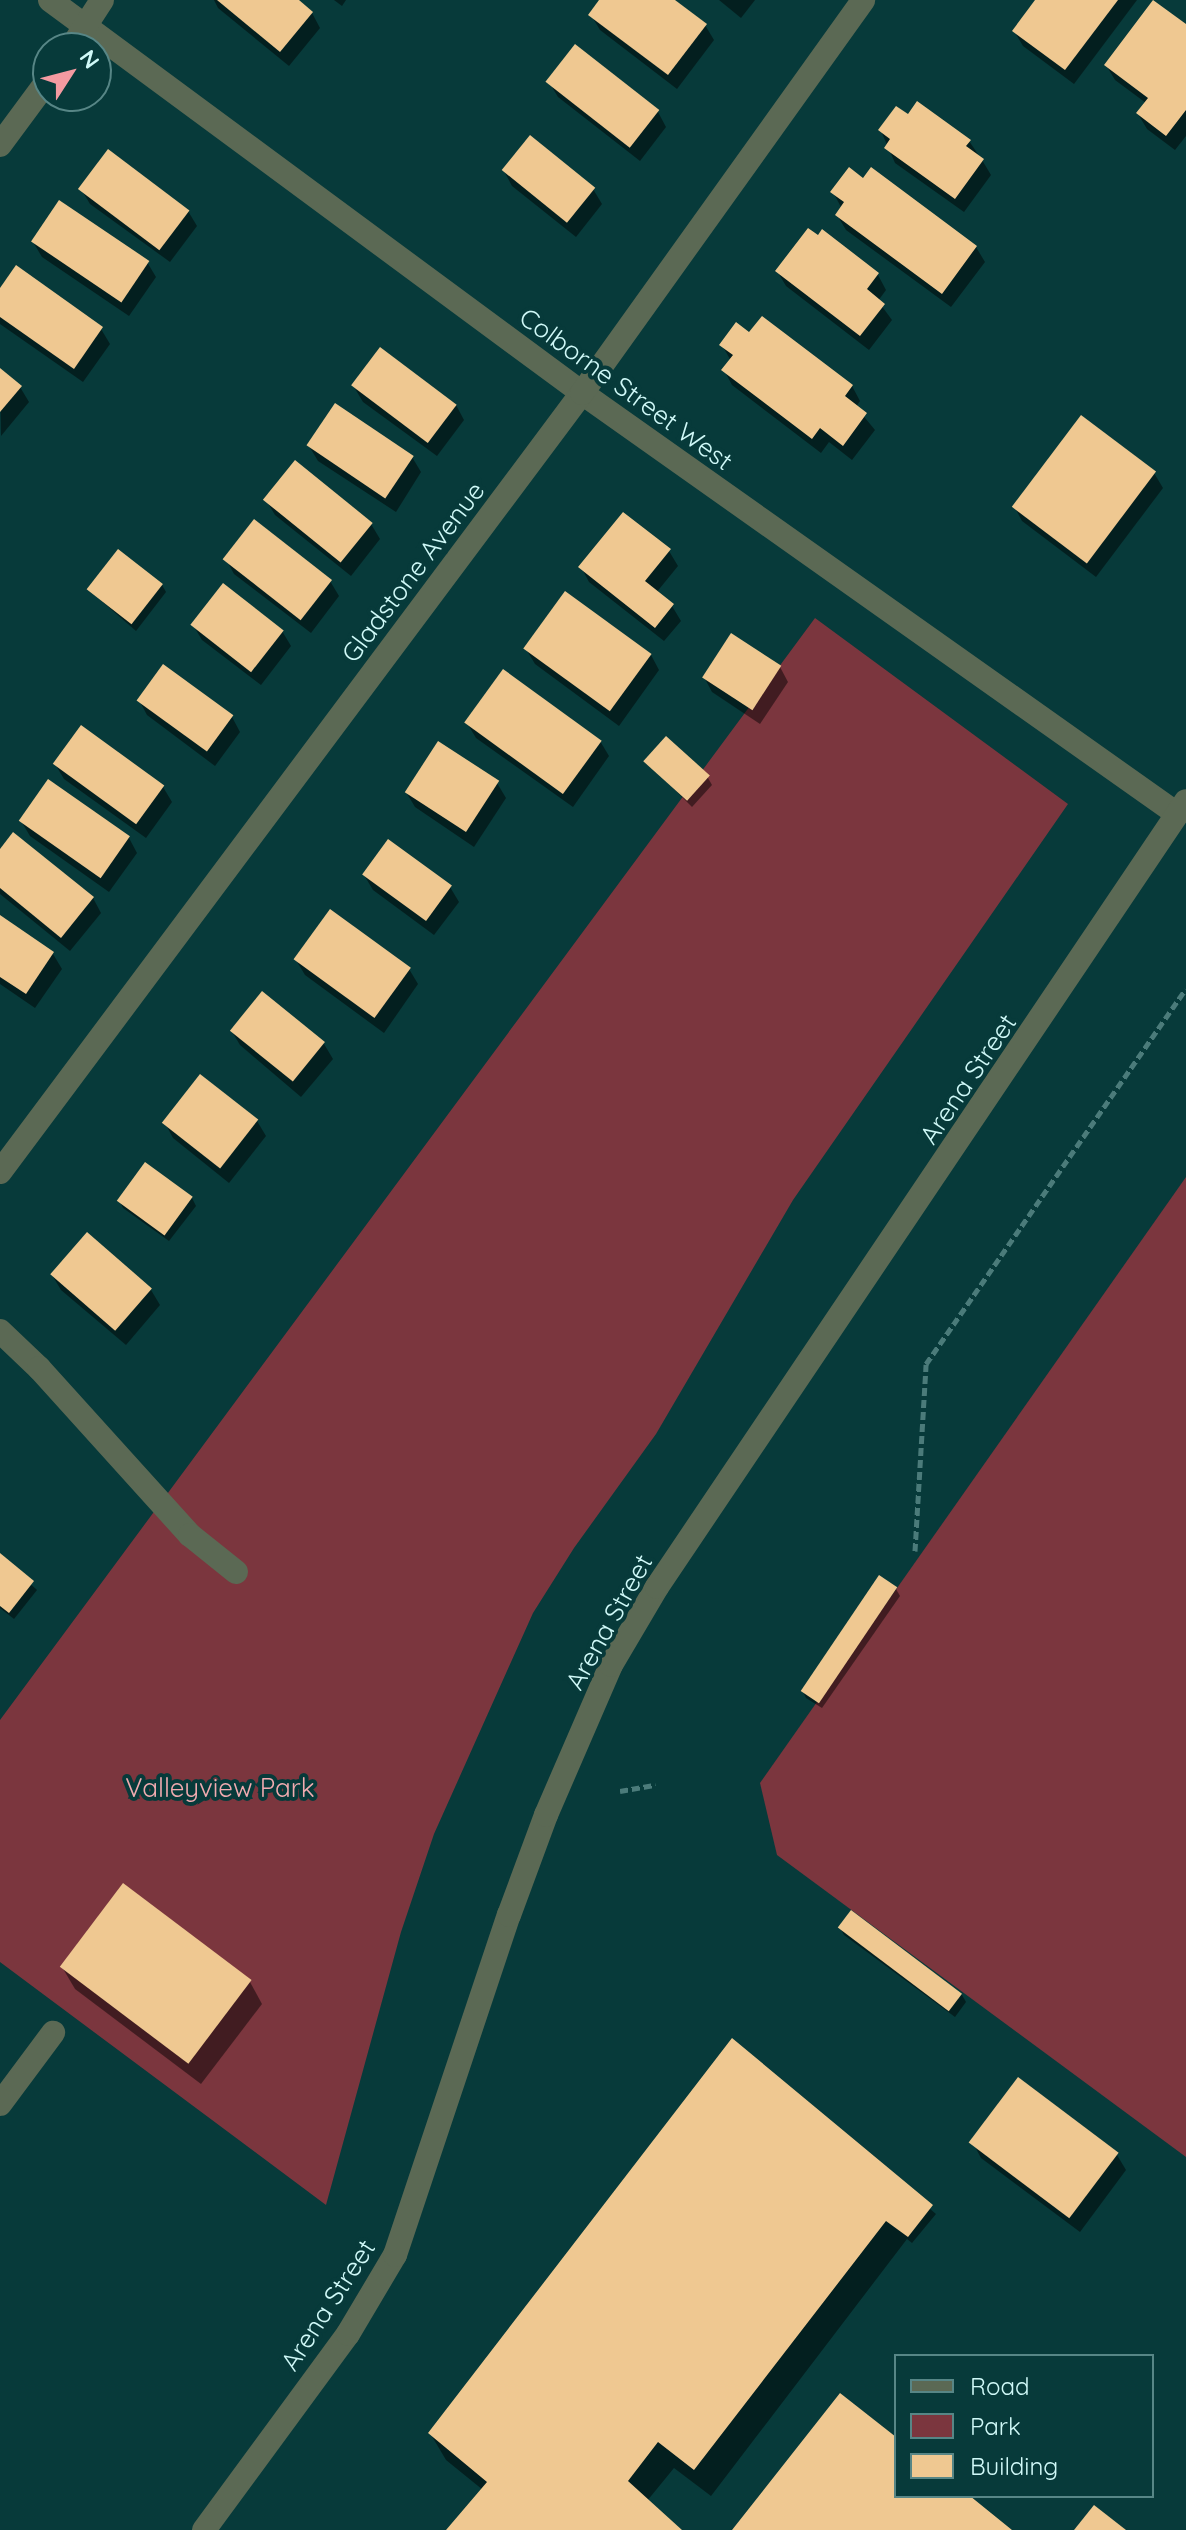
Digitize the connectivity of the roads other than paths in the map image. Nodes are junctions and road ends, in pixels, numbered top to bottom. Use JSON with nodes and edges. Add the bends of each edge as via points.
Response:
{"nodes":[{"id":1,"x":50,"y":0,"type":"edge"},
{"id":2,"x":102,"y":0,"type":"edge"},
{"id":3,"x":863,"y":0,"type":"edge"},
{"id":4,"x":87,"y":28,"type":"junction"},
{"id":5,"x":84,"y":32,"type":"edge"},
{"id":6,"x":32,"y":102,"type":"edge"},
{"id":7,"x":0,"y":145,"type":"edge"},
{"id":8,"x":582,"y":393,"type":"junction"},
{"id":9,"x":1182,"y":808,"type":"edge"},
{"id":10,"x":0,"y":1172,"type":"edge"},
{"id":11,"x":0,"y":1331,"type":"edge"},
{"id":12,"x":236,"y":1572,"type":"dead end"},
{"id":13,"x":53,"y":2033,"type":"dead end"},
{"id":14,"x":0,"y":2104,"type":"edge"},
{"id":15,"x":204,"y":2530,"type":"edge"}],
"edges":[{"from":1,"to":4,"type":"street","name":"Colborne Street West"},
{"from":2,"to":4,"type":"street"},
{"from":3,"to":8,"type":"street","name":"Gladstone Avenue"},
{"from":4,"to":5,"type":"street"},
{"from":4,"to":8,"type":"street","name":"Colborne Street West"},
{"from":6,"to":7,"type":"street"},
{"from":8,"to":9,"type":"street","name":"Colborne Street West"},
{"from":8,"to":10,"type":"street","name":"Gladstone Avenue"},
{"from":9,"to":15,"type":"street","name":"Arena Street","via":[[657,1587],[611,1665],[509,1915],[395,2255],[348,2334]]},
{"from":11,"to":12,"type":"street","via":[[190,1535]]},
{"from":13,"to":14,"type":"street"}]}
